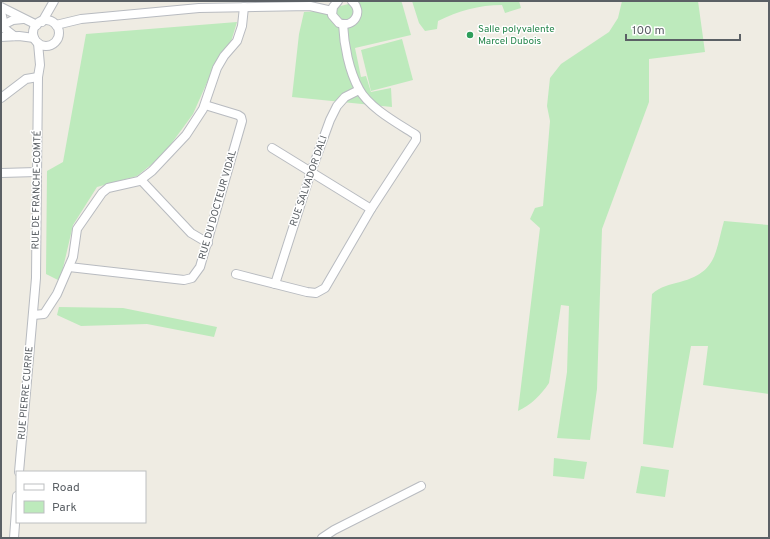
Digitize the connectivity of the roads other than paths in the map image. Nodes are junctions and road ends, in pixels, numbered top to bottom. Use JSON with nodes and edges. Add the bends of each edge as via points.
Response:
{"nodes":[{"id":1,"x":54,"y":1,"type":"edge"},
{"id":2,"x":338,"y":1,"type":"edge"},
{"id":3,"x":357,"y":2,"type":"edge"},
{"id":4,"x":202,"y":4,"type":"edge"},
{"id":5,"x":285,"y":4,"type":"edge"},
{"id":6,"x":1,"y":7,"type":"edge"},
{"id":7,"x":244,"y":7,"type":"junction"},
{"id":8,"x":332,"y":11,"type":"junction"},
{"id":9,"x":1,"y":12,"type":"edge"},
{"id":10,"x":23,"y":19,"type":"junction"},
{"id":11,"x":76,"y":20,"type":"junction"},
{"id":12,"x":40,"y":23,"type":"junction"},
{"id":13,"x":54,"y":24,"type":"junction"},
{"id":14,"x":343,"y":24,"type":"junction"},
{"id":15,"x":2,"y":25,"type":"edge"},
{"id":16,"x":14,"y":36,"type":"junction"},
{"id":17,"x":59,"y":36,"type":"junction"},
{"id":18,"x":1,"y":37,"type":"edge"},
{"id":19,"x":36,"y":41,"type":"junction"},
{"id":20,"x":49,"y":46,"type":"junction"},
{"id":21,"x":40,"y":65,"type":"junction"},
{"id":22,"x":38,"y":77,"type":"junction"},
{"id":23,"x":359,"y":90,"type":"junction"},
{"id":24,"x":1,"y":98,"type":"edge"},
{"id":25,"x":204,"y":105,"type":"junction"},
{"id":26,"x":272,"y":148,"type":"dead end"},
{"id":27,"x":37,"y":172,"type":"junction"},
{"id":28,"x":311,"y":172,"type":"junction"},
{"id":29,"x":1,"y":173,"type":"edge"},
{"id":30,"x":141,"y":180,"type":"junction"},
{"id":31,"x":371,"y":209,"type":"junction"},
{"id":32,"x":208,"y":244,"type":"junction"},
{"id":33,"x":69,"y":267,"type":"junction"},
{"id":34,"x":236,"y":274,"type":"dead end"},
{"id":35,"x":275,"y":284,"type":"junction"},
{"id":36,"x":33,"y":315,"type":"junction"},
{"id":37,"x":19,"y":471,"type":"edge"},
{"id":38,"x":421,"y":486,"type":"dead end"},
{"id":39,"x":16,"y":510,"type":"edge"},
{"id":40,"x":14,"y":538,"type":"edge"},
{"id":41,"x":322,"y":538,"type":"edge"}],
"edges":[{"from":1,"to":12,"type":"street"},
{"from":1,"to":13,"type":"street"},
{"from":2,"to":8,"type":"street"},
{"from":3,"to":14,"type":"street","via":[[356,19]]},
{"from":4,"to":7,"type":"street"},
{"from":4,"to":11,"type":"street"},
{"from":5,"to":7,"type":"street"},
{"from":5,"to":8,"type":"street"},
{"from":6,"to":10,"type":"street"},
{"from":7,"to":25,"type":"street","via":[[237,41],[216,68]]},
{"from":8,"to":14,"type":"street","via":[[336,21]]},
{"from":9,"to":15,"type":"street"},
{"from":10,"to":12,"type":"street"},
{"from":10,"to":15,"type":"street"},
{"from":11,"to":13,"type":"street"},
{"from":11,"to":17,"type":"street"},
{"from":12,"to":13,"type":"street"},
{"from":12,"to":19,"type":"street","via":[[34,31]]},
{"from":13,"to":17,"type":"street"},
{"from":14,"to":23,"type":"street","via":[[346,52]]},
{"from":15,"to":16,"type":"street"},
{"from":16,"to":18,"type":"street"},
{"from":16,"to":19,"type":"street"},
{"from":17,"to":20,"type":"street","via":[[55,43]]},
{"from":19,"to":20,"type":"street"},
{"from":19,"to":21,"type":"street","name":"RUE DE FRANCHE-COMTÉ"},
{"from":20,"to":21,"type":"street","name":"RUE DE FRANCHE-COMTÉ"},
{"from":21,"to":22,"type":"street","name":"RUE DE FRANCHE-COMTÉ"},
{"from":22,"to":24,"type":"street","via":[[26,79]]},
{"from":22,"to":27,"type":"street","name":"RUE DE FRANCHE-COMTÉ"},
{"from":23,"to":28,"type":"street","name":"RUE SALVADOR DALI","via":[[345,96],[337,106]]},
{"from":23,"to":31,"type":"street","via":[[378,109],[416,135],[416,140]]},
{"from":25,"to":30,"type":"street","via":[[199,117],[168,154]]},
{"from":25,"to":32,"type":"street","name":"RUE DU DOCTEUR VIDAL","via":[[238,115],[242,121]]},
{"from":26,"to":28,"type":"street"},
{"from":27,"to":29,"type":"street"},
{"from":27,"to":36,"type":"street","name":"RUE DE FRANCHE-COMTÉ"},
{"from":28,"to":31,"type":"street"},
{"from":28,"to":35,"type":"street","name":"RUE SALVADOR DALI"},
{"from":30,"to":32,"type":"street","via":[[191,233]]},
{"from":30,"to":33,"type":"street","via":[[108,188],[102,193],[77,229]]},
{"from":31,"to":35,"type":"street","via":[[325,288],[316,293]]},
{"from":32,"to":33,"type":"street","name":"RUE DU DOCTEUR VIDAL","via":[[196,274],[184,280]]},
{"from":33,"to":36,"type":"street","via":[[57,294],[44,314]]},
{"from":34,"to":35,"type":"street"},
{"from":36,"to":37,"type":"street","name":"RUE PIERRE CURRIE"},
{"from":38,"to":41,"type":"street"},
{"from":39,"to":40,"type":"street"}]}
